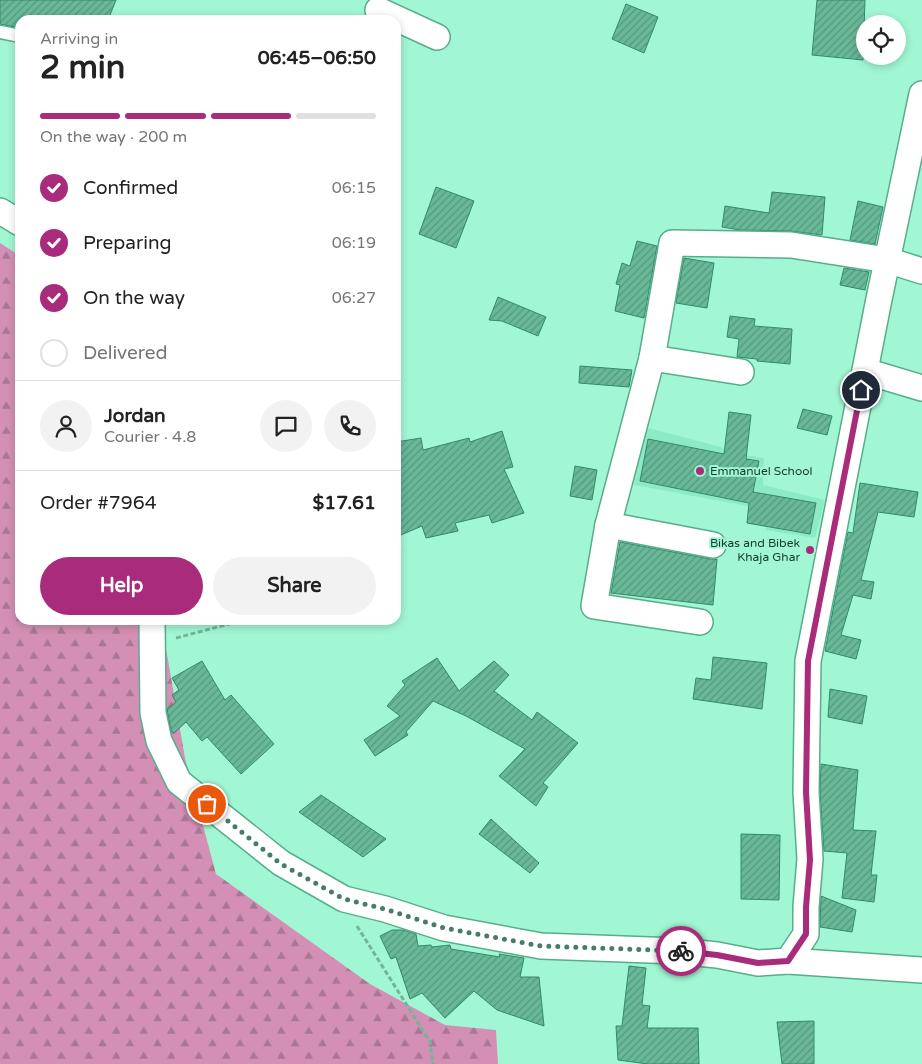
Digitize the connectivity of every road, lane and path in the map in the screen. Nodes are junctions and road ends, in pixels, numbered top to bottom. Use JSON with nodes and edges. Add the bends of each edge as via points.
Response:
{"nodes":[{"id":1,"x":375,"y":3,"type":"edge"},
{"id":2,"x":397,"y":15,"type":"edge"},
{"id":3,"x":401,"y":17,"type":"edge"},
{"id":4,"x":0,"y":32,"type":"edge"},
{"id":5,"x":15,"y":35,"type":"edge"},
{"id":6,"x":437,"y":37,"type":"dead end"},
{"id":7,"x":922,"y":94,"type":"edge"},
{"id":8,"x":887,"y":260,"type":"junction"},
{"id":9,"x":922,"y":271,"type":"edge"},
{"id":10,"x":652,"y":358,"type":"junction"},
{"id":11,"x":865,"y":371,"type":"junction"},
{"id":12,"x":741,"y":372,"type":"dead end"},
{"id":13,"x":922,"y":388,"type":"edge"},
{"id":14,"x":608,"y":525,"type":"junction"},
{"id":15,"x":713,"y":545,"type":"dead end"},
{"id":16,"x":404,"y":551,"type":"dead end"},
{"id":17,"x":401,"y":552,"type":"edge"},
{"id":18,"x":700,"y":622,"type":"dead end"},
{"id":19,"x":206,"y":625,"type":"edge"},
{"id":20,"x":152,"y":632,"type":"edge"},
{"id":21,"x":344,"y":899,"type":"junction"},
{"id":22,"x":788,"y":961,"type":"junction"},
{"id":23,"x":922,"y":970,"type":"edge"},
{"id":24,"x":433,"y":1064,"type":"edge"}],
"edges":[{"from":1,"to":2,"type":"street"},
{"from":3,"to":6,"type":"street"},
{"from":4,"to":5,"type":"lane"},
{"from":7,"to":8,"type":"street"},
{"from":8,"to":9,"type":"street"},
{"from":8,"to":10,"type":"street","via":[[791,245],[672,244]]},
{"from":8,"to":11,"type":"street"},
{"from":10,"to":12,"type":"street"},
{"from":10,"to":14,"type":"street"},
{"from":11,"to":13,"type":"street"},
{"from":11,"to":22,"type":"street","via":[[808,661],[806,792],[810,860],[806,934]]},
{"from":14,"to":15,"type":"street"},
{"from":14,"to":18,"type":"street","via":[[594,606]]},
{"from":16,"to":17,"type":"path"},
{"from":19,"to":20,"type":"path"},
{"from":20,"to":21,"type":"street","via":[[153,713],[159,741],[179,782],[281,864]]},
{"from":21,"to":22,"type":"street","via":[[444,928],[541,946],[677,951],[758,963]]},
{"from":21,"to":24,"type":"path","via":[[348,914],[430,1042]]},
{"from":22,"to":23,"type":"street"}]}
